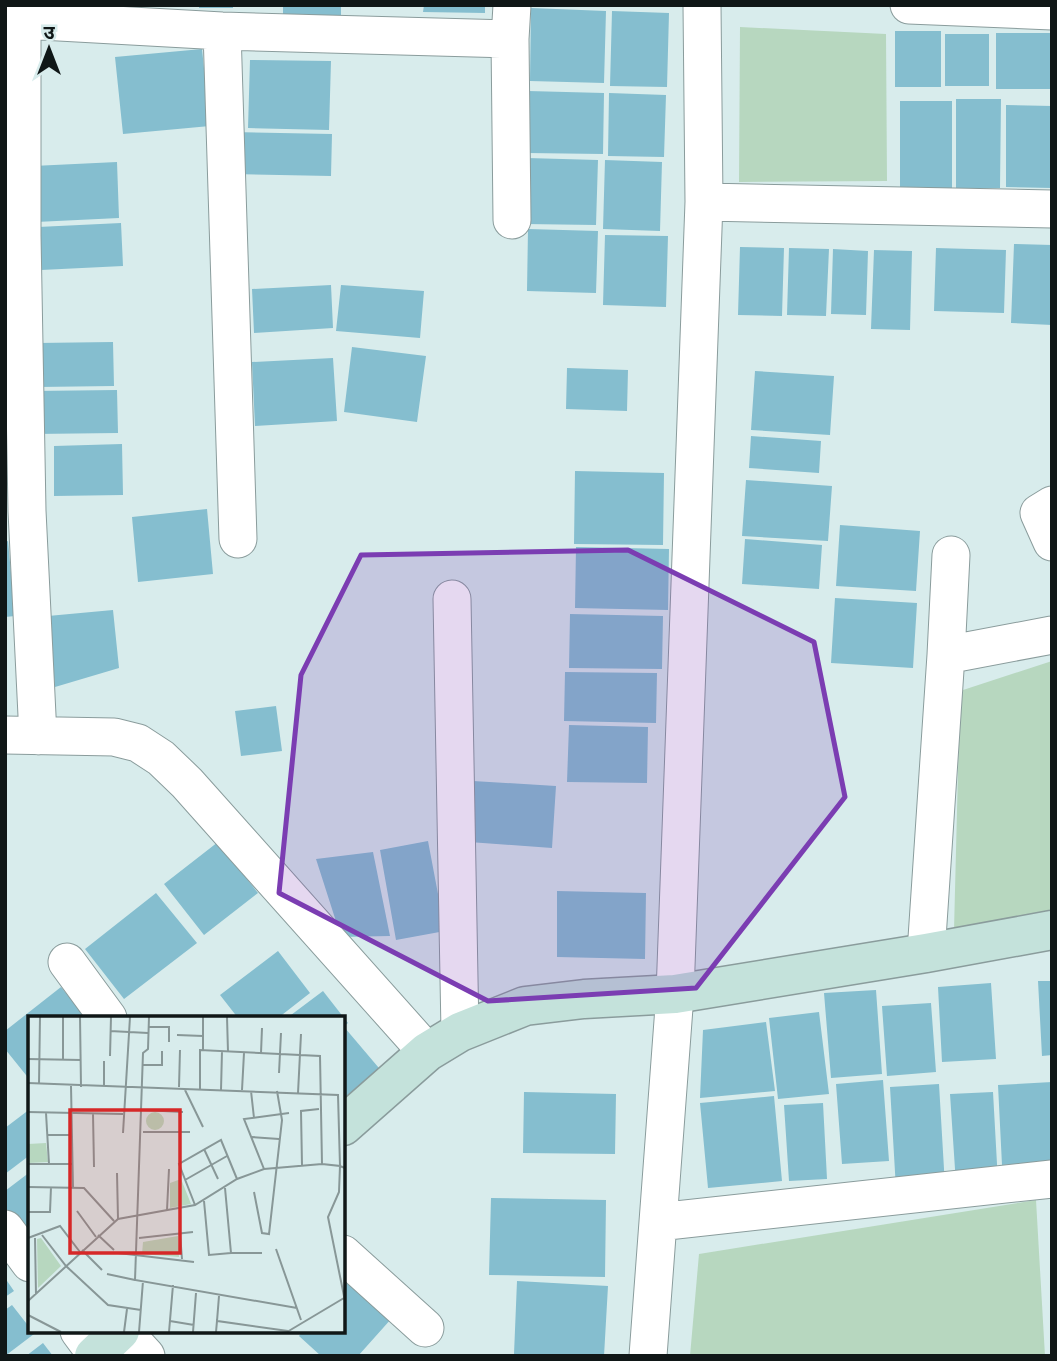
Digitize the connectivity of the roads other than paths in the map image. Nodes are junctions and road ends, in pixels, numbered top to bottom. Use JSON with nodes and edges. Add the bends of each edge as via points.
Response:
{"nodes":[{"id":1,"x":702,"y":5,"type":"edge"},
{"id":2,"x":909,"y":5,"type":"edge"},
{"id":3,"x":1052,"y":11,"type":"edge"},
{"id":4,"x":16,"y":14,"type":"edge"},
{"id":5,"x":511,"y":22,"type":"edge"},
{"id":6,"x":222,"y":31,"type":"junction"},
{"id":7,"x":704,"y":202,"type":"junction"},
{"id":8,"x":1052,"y":209,"type":"edge"},
{"id":9,"x":512,"y":220,"type":"dead end"},
{"id":10,"x":14,"y":235,"type":"edge"},
{"id":11,"x":1052,"y":505,"type":"edge"},
{"id":12,"x":16,"y":511,"type":"edge"},
{"id":13,"x":238,"y":540,"type":"dead end"},
{"id":14,"x":1052,"y":542,"type":"edge"},
{"id":15,"x":951,"y":555,"type":"dead end"},
{"id":16,"x":452,"y":599,"type":"dead end"},
{"id":17,"x":1052,"y":635,"type":"edge"},
{"id":18,"x":946,"y":655,"type":"junction"},
{"id":19,"x":22,"y":736,"type":"edge"},
{"id":20,"x":1052,"y":930,"type":"edge"},
{"id":21,"x":926,"y":953,"type":"junction"},
{"id":22,"x":67,"y":962,"type":"dead end"},
{"id":23,"x":675,"y":994,"type":"junction"},
{"id":24,"x":107,"y":1016,"type":"edge"},
{"id":25,"x":460,"y":1032,"type":"junction"},
{"id":26,"x":427,"y":1052,"type":"junction"},
{"id":27,"x":345,"y":1124,"type":"edge"},
{"id":28,"x":1052,"y":1179,"type":"edge"},
{"id":29,"x":658,"y":1222,"type":"junction"},
{"id":30,"x":5,"y":1229,"type":"edge"},
{"id":31,"x":345,"y":1256,"type":"edge"},
{"id":32,"x":28,"y":1260,"type":"edge"},
{"id":33,"x":425,"y":1328,"type":"dead end"},
{"id":34,"x":102,"y":1341,"type":"edge"},
{"id":35,"x":146,"y":1356,"type":"edge"},
{"id":36,"x":648,"y":1356,"type":"edge"}],
"edges":[{"from":1,"to":7,"type":"street"},
{"from":2,"to":3,"type":"street"},
{"from":4,"to":6,"type":"street"},
{"from":4,"to":10,"type":"street"},
{"from":5,"to":6,"type":"street"},
{"from":5,"to":9,"type":"street"},
{"from":6,"to":13,"type":"street"},
{"from":7,"to":8,"type":"street"},
{"from":7,"to":23,"type":"street"},
{"from":10,"to":12,"type":"street"},
{"from":11,"to":14,"type":"street","via":[[1039,513]]},
{"from":12,"to":19,"type":"street"},
{"from":15,"to":18,"type":"street"},
{"from":16,"to":25,"type":"street"},
{"from":17,"to":18,"type":"street"},
{"from":18,"to":21,"type":"street"},
{"from":19,"to":26,"type":"street","via":[[114,737],[138,743],[161,758]]},
{"from":20,"to":21,"type":"street"},
{"from":21,"to":23,"type":"street"},
{"from":22,"to":24,"type":"street"},
{"from":23,"to":25,"type":"street","via":[[525,1006]]},
{"from":23,"to":29,"type":"street"},
{"from":25,"to":26,"type":"street"},
{"from":26,"to":27,"type":"street"},
{"from":28,"to":29,"type":"street"},
{"from":29,"to":36,"type":"street"},
{"from":30,"to":32,"type":"street"},
{"from":31,"to":33,"type":"street"},
{"from":34,"to":35,"type":"street"}]}
